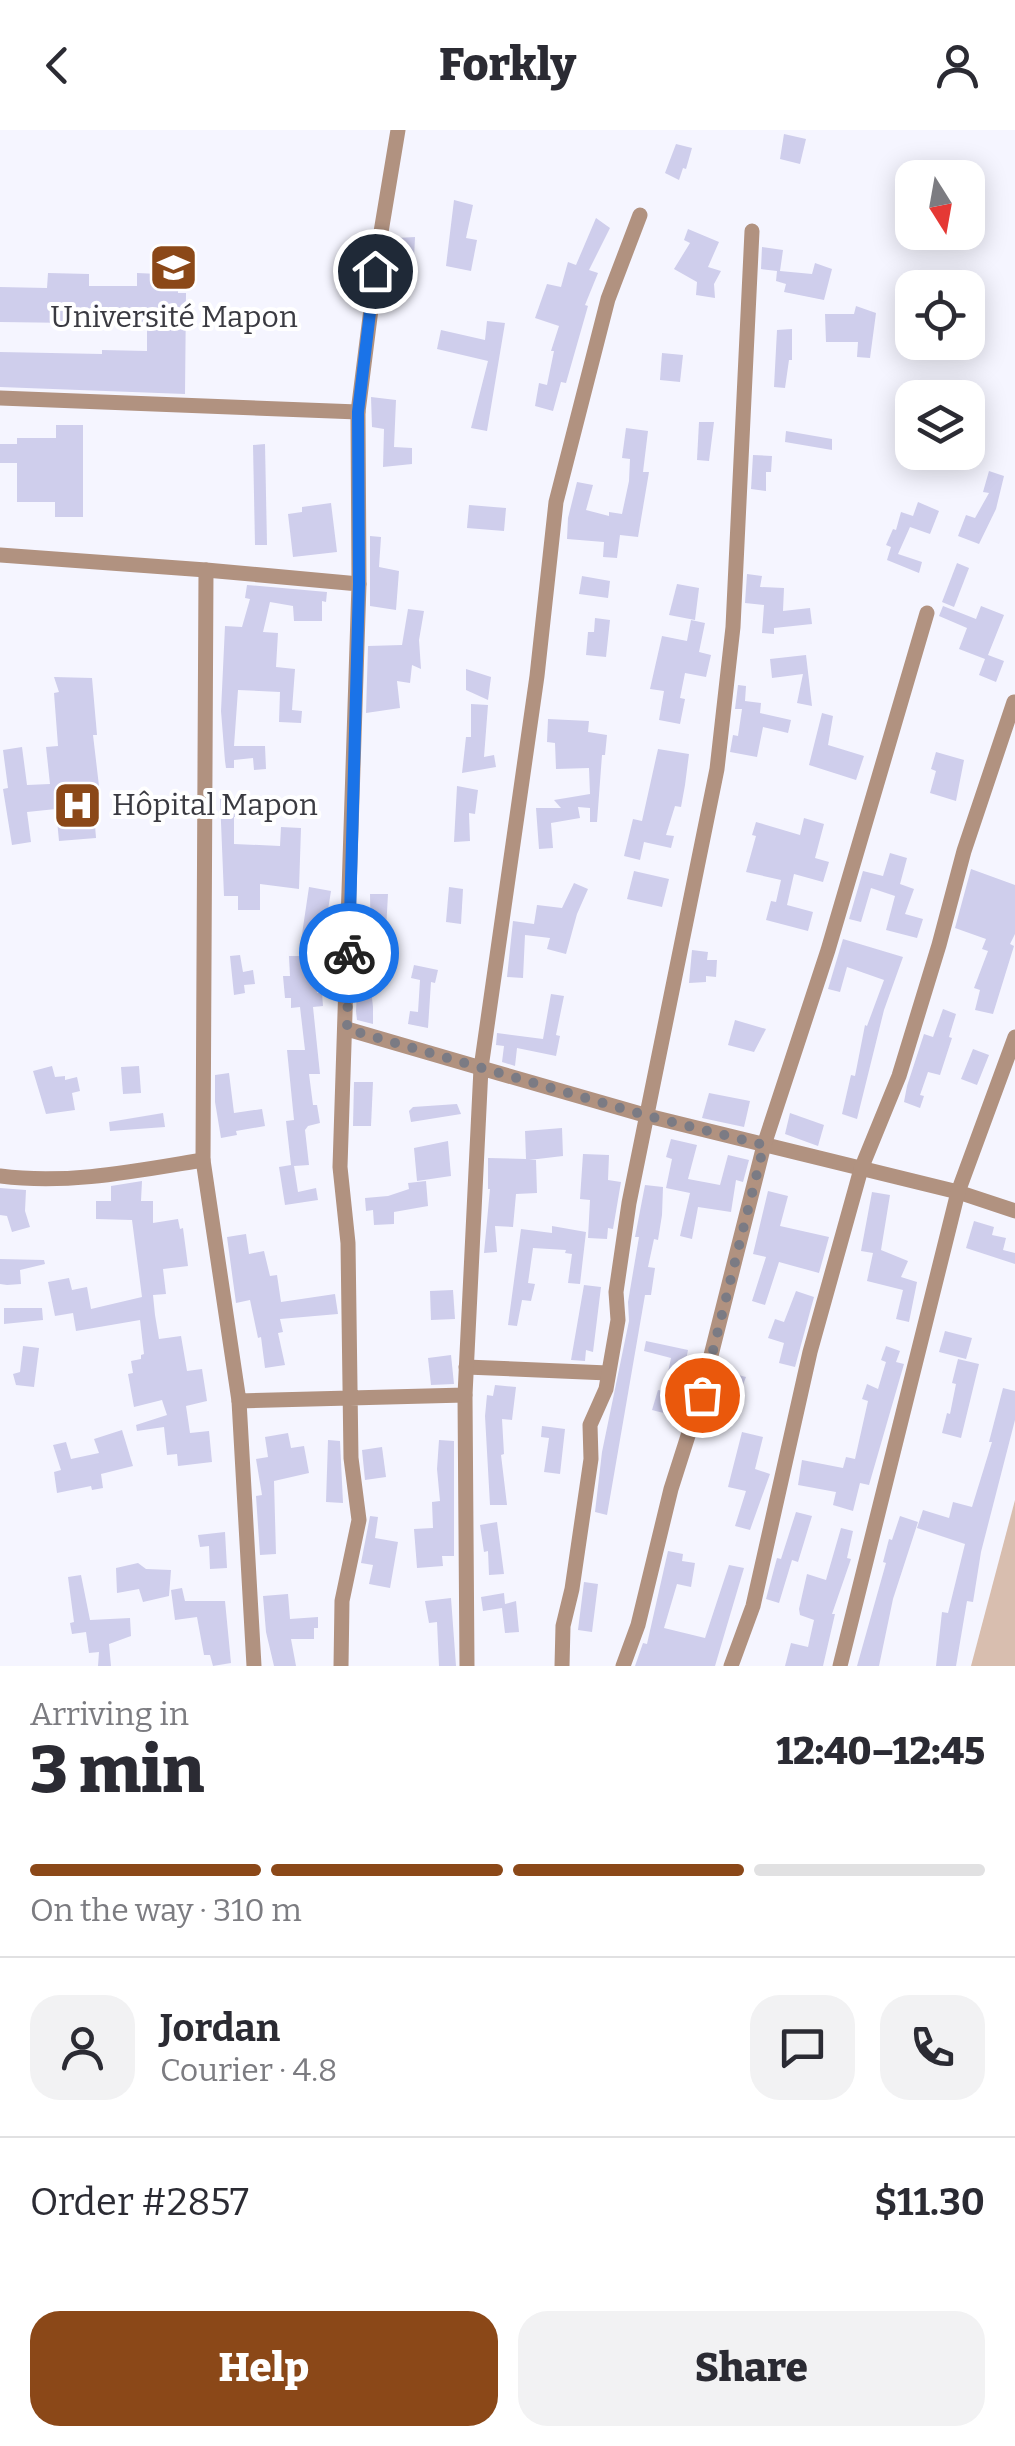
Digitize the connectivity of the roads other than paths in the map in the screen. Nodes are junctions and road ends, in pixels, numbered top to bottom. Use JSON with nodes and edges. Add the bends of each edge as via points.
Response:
{"nodes":[{"id":1,"x":398,"y":130,"type":"edge"},
{"id":2,"x":640,"y":215,"type":"dead end"},
{"id":3,"x":752,"y":231,"type":"dead end"},
{"id":4,"x":0,"y":398,"type":"edge"},
{"id":5,"x":358,"y":412,"type":"junction"},
{"id":6,"x":0,"y":555,"type":"edge"},
{"id":7,"x":206,"y":570,"type":"junction"},
{"id":8,"x":359,"y":584,"type":"junction"},
{"id":9,"x":926,"y":613,"type":"dead end"},
{"id":10,"x":1014,"y":702,"type":"edge"},
{"id":11,"x":347,"y":1029,"type":"junction"},
{"id":12,"x":1015,"y":1037,"type":"edge"},
{"id":13,"x":481,"y":1068,"type":"junction"},
{"id":14,"x":648,"y":1116,"type":"junction"},
{"id":15,"x":764,"y":1145,"type":"junction"},
{"id":16,"x":203,"y":1160,"type":"junction"},
{"id":17,"x":862,"y":1168,"type":"junction"},
{"id":18,"x":0,"y":1176,"type":"edge"},
{"id":19,"x":958,"y":1192,"type":"junction"},
{"id":20,"x":1015,"y":1212,"type":"edge"},
{"id":21,"x":466,"y":1367,"type":"junction"},
{"id":22,"x":608,"y":1373,"type":"junction"},
{"id":23,"x":464,"y":1396,"type":"junction"},
{"id":24,"x":352,"y":1398,"type":"junction"},
{"id":25,"x":239,"y":1400,"type":"junction"},
{"id":26,"x":254,"y":1666,"type":"edge"},
{"id":27,"x":341,"y":1666,"type":"edge"},
{"id":28,"x":468,"y":1666,"type":"edge"},
{"id":29,"x":562,"y":1666,"type":"edge"},
{"id":30,"x":622,"y":1666,"type":"edge"},
{"id":31,"x":731,"y":1666,"type":"edge"},
{"id":32,"x":840,"y":1666,"type":"edge"}],
"edges":[{"from":1,"to":5,"type":"street"},
{"from":2,"to":13,"type":"street","via":[[608,299],[556,502]]},
{"from":3,"to":14,"type":"street","via":[[733,628],[717,768]]},
{"from":4,"to":5,"type":"street"},
{"from":5,"to":8,"type":"street"},
{"from":6,"to":7,"type":"street"},
{"from":7,"to":8,"type":"street"},
{"from":7,"to":16,"type":"street"},
{"from":8,"to":11,"type":"street"},
{"from":9,"to":15,"type":"street"},
{"from":10,"to":17,"type":"street","via":[[898,1076]]},
{"from":11,"to":13,"type":"street"},
{"from":11,"to":24,"type":"street","via":[[340,1167]]},
{"from":12,"to":19,"type":"street"},
{"from":13,"to":14,"type":"street"},
{"from":13,"to":21,"type":"street"},
{"from":14,"to":15,"type":"street"},
{"from":14,"to":22,"type":"street","via":[[629,1204]]},
{"from":15,"to":17,"type":"street"},
{"from":15,"to":30,"type":"street","via":[[702,1395]]},
{"from":16,"to":18,"type":"street","via":[[97,1177]]},
{"from":16,"to":25,"type":"street"},
{"from":17,"to":19,"type":"street"},
{"from":17,"to":31,"type":"street","via":[[810,1352],[753,1606]]},
{"from":19,"to":20,"type":"street"},
{"from":19,"to":32,"type":"street"},
{"from":21,"to":22,"type":"street"},
{"from":21,"to":23,"type":"street"},
{"from":22,"to":29,"type":"street","via":[[590,1424],[591,1459]]},
{"from":23,"to":24,"type":"street"},
{"from":23,"to":28,"type":"street"},
{"from":24,"to":25,"type":"street"},
{"from":24,"to":27,"type":"street","via":[[359,1520],[342,1601]]},
{"from":25,"to":26,"type":"street"}]}
